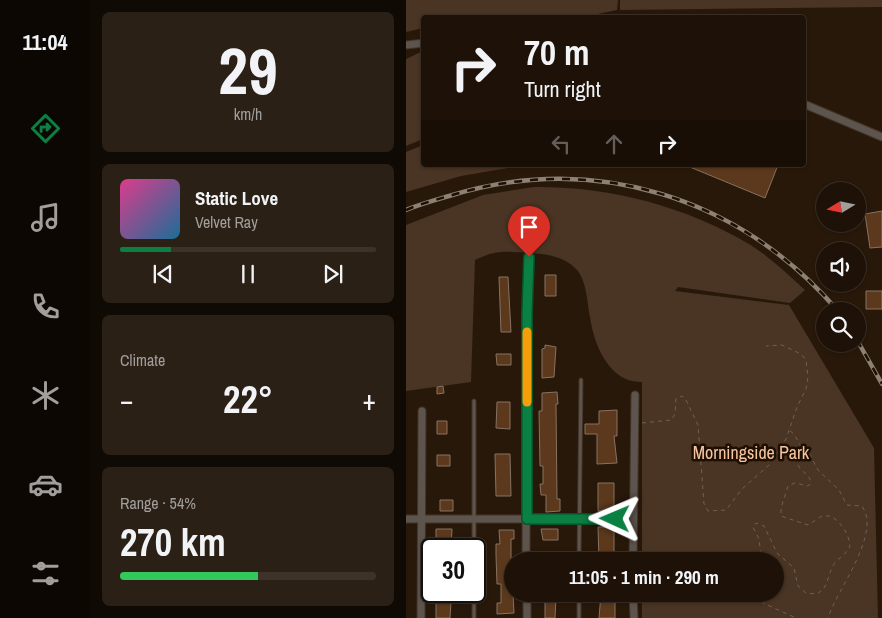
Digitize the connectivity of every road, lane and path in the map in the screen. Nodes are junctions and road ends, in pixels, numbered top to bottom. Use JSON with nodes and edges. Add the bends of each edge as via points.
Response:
{"nodes":[{"id":1,"x":421,"y":44,"type":"edge"},
{"id":2,"x":406,"y":46,"type":"edge"},
{"id":3,"x":806,"y":105,"type":"edge"},
{"id":4,"x":882,"y":137,"type":"edge"},
{"id":5,"x":529,"y":257,"type":"dead end"},
{"id":6,"x":766,"y":346,"type":"dead end"},
{"id":7,"x":581,"y":380,"type":"dead end"},
{"id":8,"x":635,"y":395,"type":"dead end"},
{"id":9,"x":474,"y":401,"type":"dead end"},
{"id":10,"x":422,"y":411,"type":"dead end"},
{"id":11,"x":634,"y":423,"type":"junction"},
{"id":12,"x":789,"y":431,"type":"junction"},
{"id":13,"x":802,"y":449,"type":"junction"},
{"id":14,"x":406,"y":519,"type":"edge"},
{"id":15,"x":474,"y":519,"type":"junction"},
{"id":16,"x":527,"y":519,"type":"junction"},
{"id":17,"x":580,"y":519,"type":"junction"},
{"id":18,"x":421,"y":520,"type":"junction"},
{"id":19,"x":632,"y":520,"type":"junction"},
{"id":20,"x":474,"y":538,"type":"edge"},
{"id":21,"x":526,"y":552,"type":"edge"},
{"id":22,"x":579,"y":552,"type":"edge"},
{"id":23,"x":633,"y":552,"type":"edge"},
{"id":24,"x":761,"y":552,"type":"edge"},
{"id":25,"x":776,"y":552,"type":"edge"},
{"id":26,"x":784,"y":558,"type":"edge"},
{"id":27,"x":527,"y":602,"type":"edge"},
{"id":28,"x":579,"y":602,"type":"edge"},
{"id":29,"x":634,"y":602,"type":"edge"},
{"id":30,"x":762,"y":602,"type":"edge"},
{"id":31,"x":474,"y":603,"type":"edge"},
{"id":32,"x":421,"y":618,"type":"edge"},
{"id":33,"x":474,"y":618,"type":"edge"},
{"id":34,"x":527,"y":618,"type":"edge"},
{"id":35,"x":579,"y":618,"type":"edge"},
{"id":36,"x":634,"y":618,"type":"edge"},
{"id":37,"x":796,"y":618,"type":"edge"},
{"id":38,"x":828,"y":618,"type":"edge"}],
"edges":[{"from":1,"to":2,"type":"street"},
{"from":3,"to":4,"type":"street"},
{"from":5,"to":16,"type":"street"},
{"from":6,"to":12,"type":"path","via":[[797,350],[806,360],[806,389]]},
{"from":7,"to":17,"type":"lane"},
{"from":8,"to":11,"type":"street"},
{"from":9,"to":15,"type":"lane"},
{"from":10,"to":18,"type":"street"},
{"from":11,"to":12,"type":"path","via":[[671,420],[675,414],[676,399],[685,398],[698,425],[702,499],[711,512],[726,510],[742,488],[778,454]]},
{"from":11,"to":19,"type":"street"},
{"from":12,"to":13,"type":"path"},
{"from":13,"to":26,"type":"path","via":[[797,463],[811,483],[808,486],[795,483],[788,486],[781,516],[808,525],[822,516],[830,516],[844,528],[850,546],[834,563],[824,589],[816,594],[806,593],[798,586],[792,564]]},
{"from":13,"to":38,"type":"path","via":[[808,451],[818,470],[839,490],[848,505],[862,506],[866,516],[860,552]]},
{"from":14,"to":18,"type":"street"},
{"from":15,"to":16,"type":"street"},
{"from":15,"to":18,"type":"street"},
{"from":15,"to":20,"type":"lane"},
{"from":16,"to":17,"type":"street"},
{"from":16,"to":21,"type":"street"},
{"from":17,"to":19,"type":"street"},
{"from":17,"to":22,"type":"lane"},
{"from":18,"to":32,"type":"street"},
{"from":19,"to":23,"type":"street"},
{"from":24,"to":25,"type":"path","via":[[759,539],[752,527],[756,523],[767,530]]},
{"from":27,"to":34,"type":"street"},
{"from":28,"to":35,"type":"lane"},
{"from":29,"to":36,"type":"street"},
{"from":30,"to":37,"type":"path"},
{"from":31,"to":33,"type":"lane"}]}
